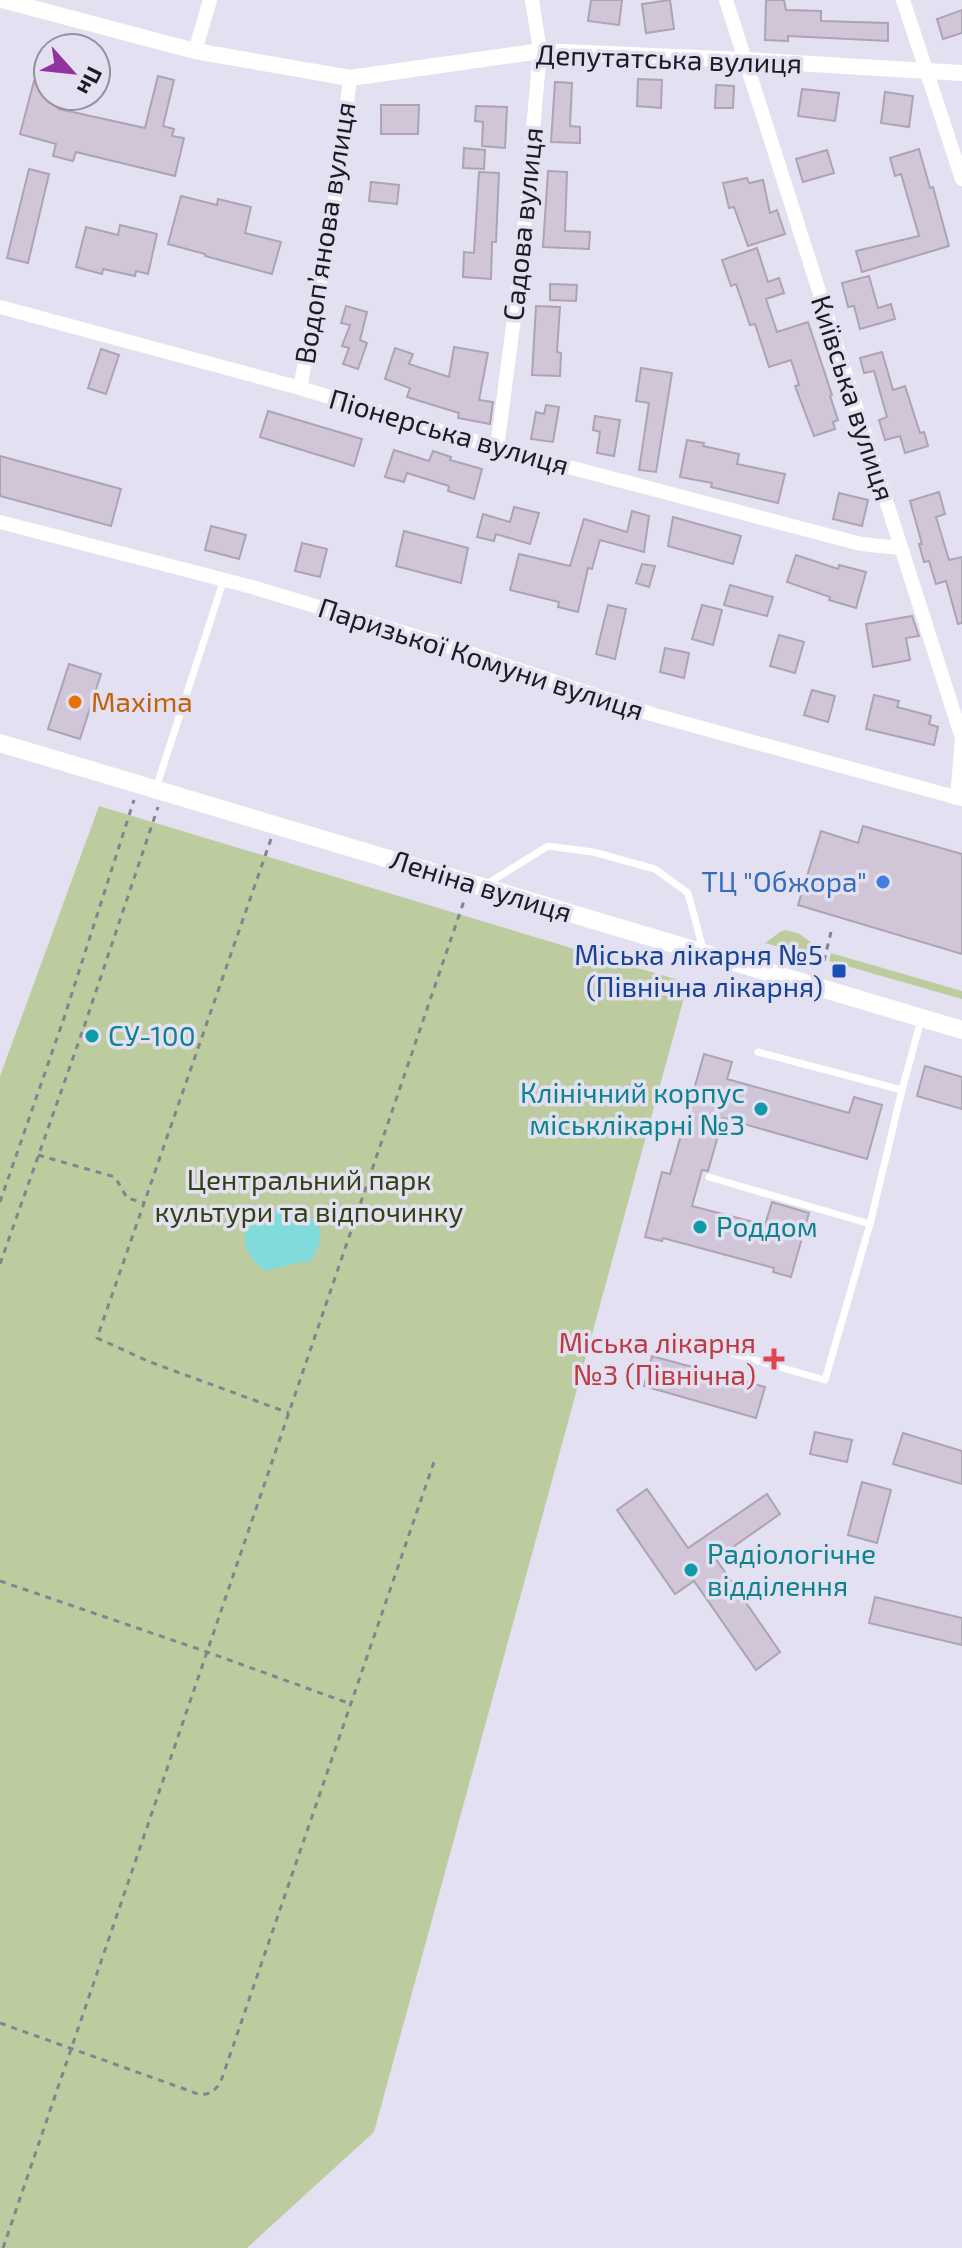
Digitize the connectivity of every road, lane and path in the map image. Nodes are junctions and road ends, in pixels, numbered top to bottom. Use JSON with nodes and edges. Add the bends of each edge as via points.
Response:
{"nodes":[{"id":1,"x":2,"y":0,"type":"edge"},
{"id":2,"x":210,"y":0,"type":"edge"},
{"id":3,"x":532,"y":0,"type":"edge"},
{"id":4,"x":726,"y":0,"type":"edge"},
{"id":5,"x":903,"y":0,"type":"edge"},
{"id":6,"x":195,"y":51,"type":"junction"},
{"id":7,"x":540,"y":51,"type":"junction"},
{"id":8,"x":745,"y":60,"type":"junction"},
{"id":9,"x":926,"y":71,"type":"junction"},
{"id":10,"x":962,"y":73,"type":"edge"},
{"id":11,"x":350,"y":78,"type":"junction"},
{"id":12,"x":962,"y":179,"type":"edge"},
{"id":13,"x":0,"y":307,"type":"edge"},
{"id":14,"x":300,"y":388,"type":"junction"},
{"id":15,"x":497,"y":448,"type":"junction"},
{"id":16,"x":0,"y":522,"type":"edge"},
{"id":17,"x":900,"y":548,"type":"junction"},
{"id":18,"x":224,"y":579,"type":"junction"},
{"id":19,"x":0,"y":743,"type":"edge"},
{"id":20,"x":153,"y":789,"type":"junction"},
{"id":21,"x":960,"y":798,"type":"edge"},
{"id":22,"x":276,"y":824,"type":"junction"},
{"id":23,"x":477,"y":884,"type":"junction"},
{"id":24,"x":831,"y":932,"type":"dead end"},
{"id":25,"x":704,"y":952,"type":"junction"},
{"id":26,"x":824,"y":961,"type":"dead end"},
{"id":27,"x":922,"y":1018,"type":"junction"},
{"id":28,"x":962,"y":1030,"type":"edge"},
{"id":29,"x":758,"y":1052,"type":"dead end"},
{"id":30,"x":902,"y":1090,"type":"junction"},
{"id":31,"x":38,"y":1155,"type":"junction"},
{"id":32,"x":709,"y":1177,"type":"dead end"},
{"id":33,"x":0,"y":1202,"type":"edge"},
{"id":34,"x":145,"y":1203,"type":"junction"},
{"id":35,"x":870,"y":1224,"type":"junction"},
{"id":36,"x":0,"y":1264,"type":"edge"},
{"id":37,"x":695,"y":1343,"type":"dead end"},
{"id":38,"x":289,"y":1413,"type":"junction"},
{"id":39,"x":434,"y":1462,"type":"dead end"},
{"id":40,"x":0,"y":1581,"type":"edge"},
{"id":41,"x":207,"y":1652,"type":"junction"},
{"id":42,"x":351,"y":1704,"type":"junction"},
{"id":43,"x":0,"y":2023,"type":"edge"},
{"id":44,"x":71,"y":2049,"type":"junction"},
{"id":45,"x":3,"y":2248,"type":"edge"}],
"edges":[{"from":1,"to":6,"type":"street","name":"Депутатська вулиця"},
{"from":2,"to":6,"type":"street"},
{"from":3,"to":7,"type":"street","name":"Садова вулиця"},
{"from":4,"to":8,"type":"street","name":"Київська вулиця"},
{"from":5,"to":9,"type":"street"},
{"from":6,"to":11,"type":"street","name":"Депутатська вулиця"},
{"from":7,"to":8,"type":"street","name":"Депутатська вулиця"},
{"from":7,"to":11,"type":"street","name":"Депутатська вулиця"},
{"from":7,"to":15,"type":"street","name":"Садова вулиця","via":[[521,265]]},
{"from":8,"to":9,"type":"street","name":"Депутатська вулиця"},
{"from":8,"to":17,"type":"street","name":"Київська вулиця"},
{"from":9,"to":10,"type":"street","name":"Депутатська вулиця"},
{"from":9,"to":12,"type":"street"},
{"from":11,"to":14,"type":"street","name":"Водоп’янова вулиця","via":[[333,217]]},
{"from":13,"to":14,"type":"street","name":"Піонерська вулиця"},
{"from":14,"to":15,"type":"street","name":"Піонерська вулиця"},
{"from":15,"to":17,"type":"street","name":"Піонерська вулиця","via":[[861,544]]},
{"from":16,"to":18,"type":"street","name":"Паризької Комуни вулиця"},
{"from":17,"to":21,"type":"street","name":"Київська вулиця","via":[[962,738]]},
{"from":18,"to":20,"type":"lane"},
{"from":18,"to":21,"type":"street","name":"Паризької Комуни вулиця","via":[[651,714]]},
{"from":19,"to":20,"type":"main road","name":"Леніна вулиця"},
{"from":20,"to":22,"type":"main road","name":"Леніна вулиця"},
{"from":20,"to":31,"type":"path","via":[[90,1010]]},
{"from":20,"to":33,"type":"path"},
{"from":22,"to":23,"type":"main road","name":"Леніна вулиця"},
{"from":22,"to":34,"type":"path"},
{"from":23,"to":25,"type":"main road","name":"Леніна вулиця"},
{"from":23,"to":25,"type":"lane","via":[[548,846],[655,869],[688,893]]},
{"from":23,"to":38,"type":"path"},
{"from":24,"to":26,"type":"path"},
{"from":25,"to":27,"type":"main road","name":"Леніна вулиця"},
{"from":27,"to":28,"type":"main road","name":"Леніна вулиця"},
{"from":27,"to":30,"type":"lane"},
{"from":29,"to":30,"type":"lane"},
{"from":30,"to":35,"type":"lane"},
{"from":31,"to":34,"type":"path","via":[[115,1177],[127,1198]]},
{"from":31,"to":36,"type":"path"},
{"from":32,"to":35,"type":"lane"},
{"from":34,"to":38,"type":"path","via":[[97,1338]]},
{"from":35,"to":37,"type":"lane","via":[[825,1380]]},
{"from":38,"to":41,"type":"path"},
{"from":39,"to":42,"type":"path"},
{"from":40,"to":41,"type":"path"},
{"from":41,"to":42,"type":"path"},
{"from":41,"to":44,"type":"path"},
{"from":42,"to":44,"type":"path","via":[[220,2084],[201,2095]]},
{"from":43,"to":44,"type":"path"},
{"from":44,"to":45,"type":"path"}]}
